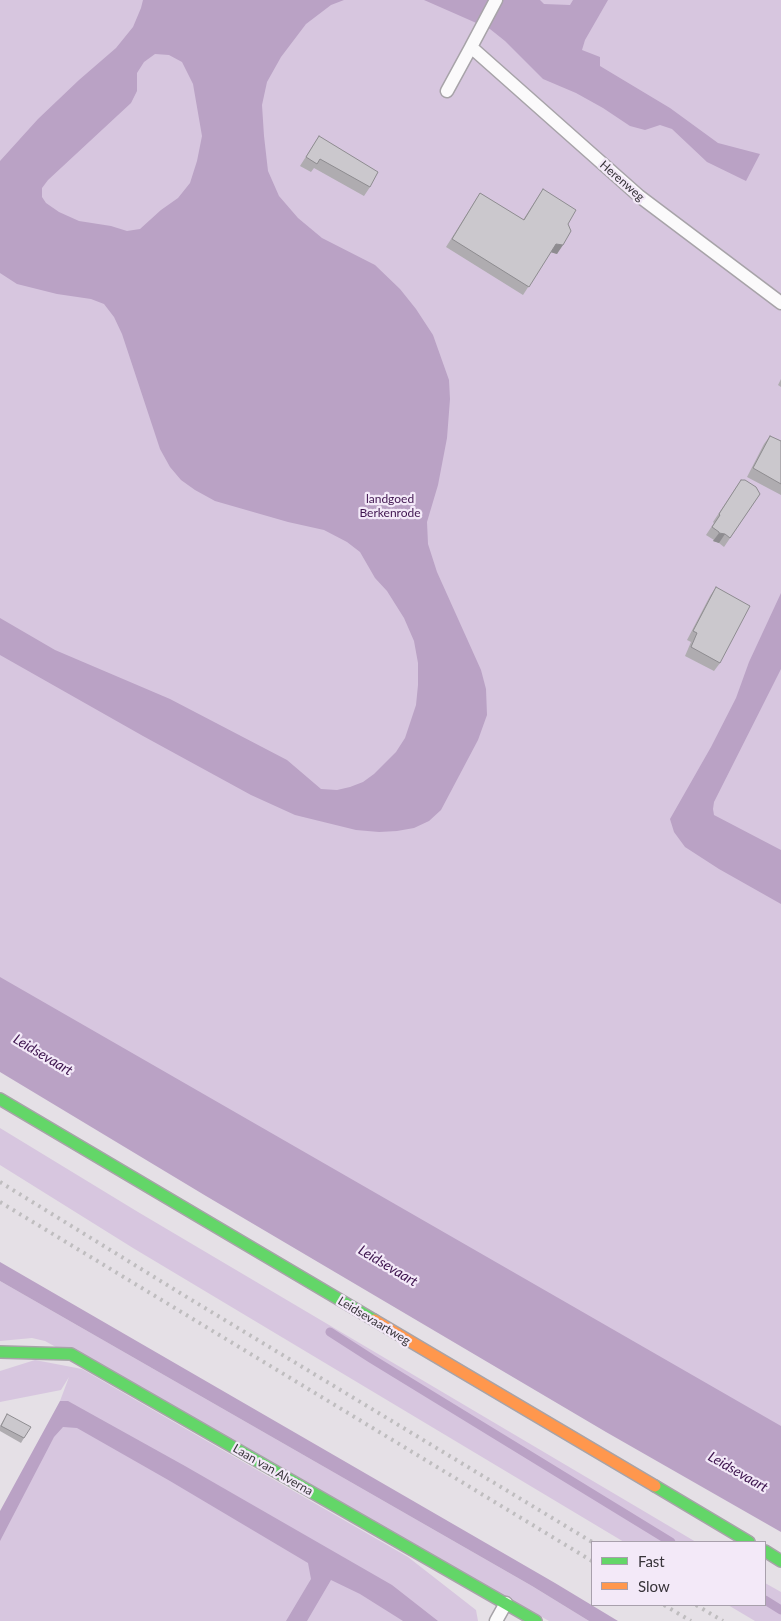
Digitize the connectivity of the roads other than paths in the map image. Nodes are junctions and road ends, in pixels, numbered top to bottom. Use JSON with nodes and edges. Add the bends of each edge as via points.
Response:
{"nodes":[{"id":1,"x":496,"y":0,"type":"edge"},
{"id":2,"x":471,"y":48,"type":"junction"},
{"id":3,"x":447,"y":91,"type":"dead end"},
{"id":4,"x":781,"y":303,"type":"edge"},
{"id":5,"x":0,"y":1099,"type":"edge"},
{"id":6,"x":0,"y":1352,"type":"edge"},
{"id":7,"x":747,"y":1541,"type":"edge"},
{"id":8,"x":766,"y":1552,"type":"edge"},
{"id":9,"x":781,"y":1561,"type":"edge"},
{"id":10,"x":506,"y":1603,"type":"junction"},
{"id":11,"x":496,"y":1621,"type":"edge"},
{"id":12,"x":536,"y":1621,"type":"edge"}],
"edges":[{"from":1,"to":2,"type":"lane"},
{"from":2,"to":3,"type":"lane"},
{"from":2,"to":4,"type":"lane","name":"Herenweg","via":[[639,196]]},
{"from":5,"to":7,"type":"street","name":"Leidsevaartweg"},
{"from":6,"to":10,"type":"street","name":"Laan van Alverna","via":[[71,1354]]},
{"from":8,"to":9,"type":"street"},
{"from":10,"to":11,"type":"lane"},
{"from":10,"to":12,"type":"street","name":"Laan van Alverna"}]}
